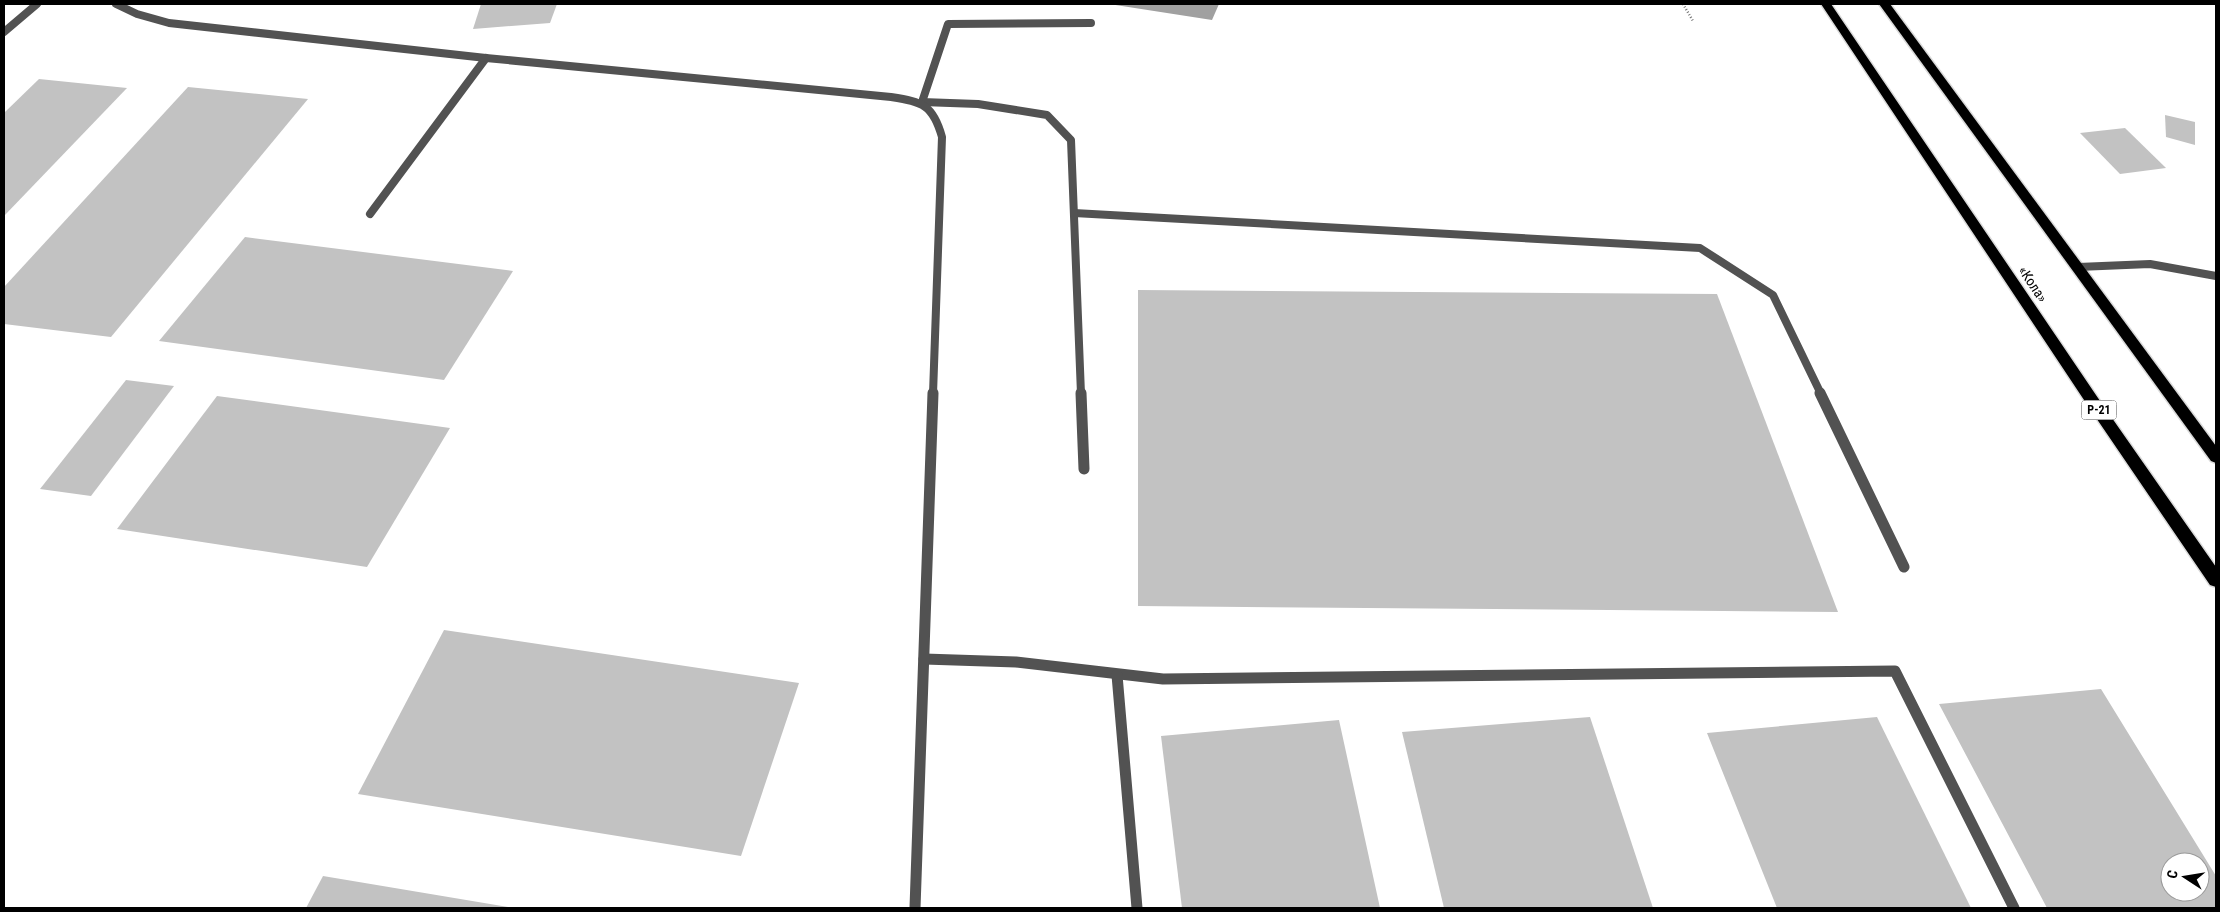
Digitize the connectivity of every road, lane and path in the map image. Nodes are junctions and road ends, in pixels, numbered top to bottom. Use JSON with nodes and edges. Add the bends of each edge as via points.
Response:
{"nodes":[{"id":1,"x":37,"y":4,"type":"edge"},
{"id":2,"x":116,"y":4,"type":"edge"},
{"id":3,"x":1683,"y":4,"type":"edge"},
{"id":4,"x":1826,"y":4,"type":"edge"},
{"id":5,"x":1885,"y":4,"type":"edge"},
{"id":6,"x":1693,"y":21,"type":"dead end"},
{"id":7,"x":1091,"y":23,"type":"dead end"},
{"id":8,"x":4,"y":32,"type":"edge"},
{"id":9,"x":486,"y":58,"type":"junction"},
{"id":10,"x":922,"y":102,"type":"junction"},
{"id":11,"x":1074,"y":213,"type":"junction"},
{"id":12,"x":370,"y":214,"type":"dead end"},
{"id":13,"x":2078,"y":267,"type":"junction"},
{"id":14,"x":2216,"y":276,"type":"edge"},
{"id":15,"x":2216,"y":457,"type":"edge"},
{"id":16,"x":1084,"y":469,"type":"dead end"},
{"id":17,"x":1904,"y":567,"type":"dead end"},
{"id":18,"x":2216,"y":580,"type":"edge"},
{"id":19,"x":924,"y":659,"type":"junction"},
{"id":20,"x":1116,"y":675,"type":"junction"},
{"id":21,"x":915,"y":908,"type":"edge"},
{"id":22,"x":1137,"y":908,"type":"edge"},
{"id":23,"x":2014,"y":908,"type":"edge"}],
"edges":[{"from":1,"to":8,"type":"street"},
{"from":2,"to":9,"type":"street","via":[[169,23]]},
{"from":3,"to":6,"type":"path"},
{"from":4,"to":18,"type":"highway","name":"«Кола»","number":"Р-21"},
{"from":5,"to":13,"type":"highway"},
{"from":7,"to":10,"type":"street","via":[[948,24]]},
{"from":9,"to":10,"type":"street","via":[[850,92]]},
{"from":9,"to":12,"type":"street"},
{"from":10,"to":11,"type":"street","via":[[978,104],[1047,115],[1071,140]]},
{"from":10,"to":19,"type":"street","via":[[937,117],[942,137]]},
{"from":11,"to":16,"type":"street"},
{"from":11,"to":17,"type":"street","via":[[1700,248],[1773,295]]},
{"from":13,"to":14,"type":"street","via":[[2150,264]]},
{"from":13,"to":15,"type":"highway"},
{"from":19,"to":20,"type":"street","via":[[1016,662]]},
{"from":19,"to":21,"type":"street"},
{"from":20,"to":22,"type":"street"},
{"from":20,"to":23,"type":"street","via":[[1173,679],[1895,671]]}]}
